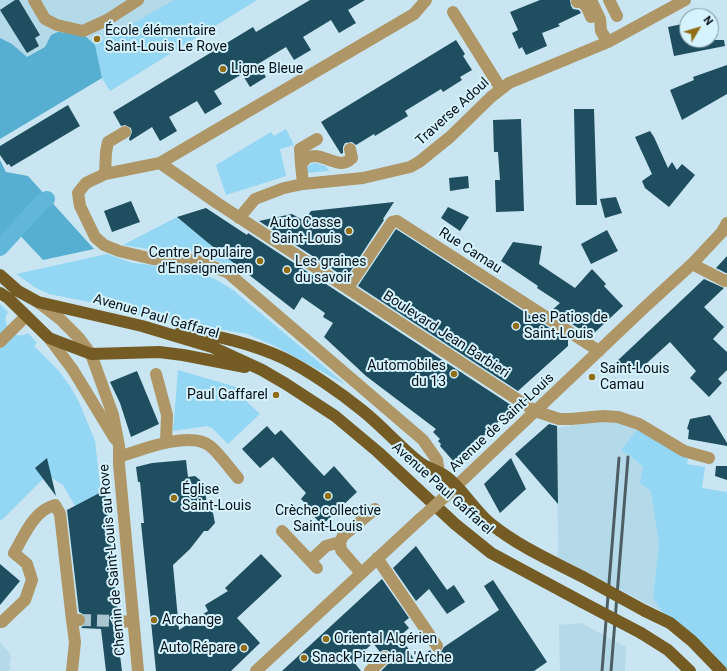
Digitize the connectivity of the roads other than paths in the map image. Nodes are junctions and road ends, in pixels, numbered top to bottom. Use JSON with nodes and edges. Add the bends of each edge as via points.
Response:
{"nodes":[{"id":1,"x":34,"y":0,"type":"edge"},
{"id":2,"x":138,"y":0,"type":"edge"},
{"id":3,"x":426,"y":0,"type":"edge"},
{"id":4,"x":591,"y":0,"type":"edge"},
{"id":5,"x":609,"y":0,"type":"edge"},
{"id":6,"x":685,"y":0,"type":"edge"},
{"id":7,"x":577,"y":2,"type":"dead end"},
{"id":8,"x":666,"y":4,"type":"edge"},
{"id":9,"x":453,"y":12,"type":"dead end"},
{"id":10,"x":617,"y":16,"type":"dead end"},
{"id":11,"x":601,"y":31,"type":"junction"},
{"id":12,"x":608,"y":42,"type":"junction"},
{"id":13,"x":501,"y":89,"type":"junction"},
{"id":14,"x":125,"y":132,"type":"dead end"},
{"id":15,"x":317,"y":139,"type":"dead end"},
{"id":16,"x":350,"y":149,"type":"dead end"},
{"id":17,"x":160,"y":163,"type":"junction"},
{"id":18,"x":301,"y":164,"type":"junction"},
{"id":19,"x":105,"y":174,"type":"junction"},
{"id":20,"x":303,"y":184,"type":"junction"},
{"id":21,"x":239,"y":218,"type":"junction"},
{"id":22,"x":727,"y":223,"type":"edge"},
{"id":23,"x":692,"y":264,"type":"junction"},
{"id":24,"x":0,"y":275,"type":"edge"},
{"id":25,"x":727,"y":280,"type":"edge"},
{"id":26,"x":348,"y":288,"type":"junction"},
{"id":27,"x":0,"y":293,"type":"edge"},
{"id":28,"x":38,"y":302,"type":"junction"},
{"id":29,"x":26,"y":316,"type":"junction"},
{"id":30,"x":142,"y":326,"type":"junction"},
{"id":31,"x":49,"y":338,"type":"junction"},
{"id":32,"x":0,"y":342,"type":"edge"},
{"id":33,"x":599,"y":351,"type":"junction"},
{"id":34,"x":91,"y":354,"type":"junction"},
{"id":35,"x":262,"y":370,"type":"junction"},
{"id":36,"x":156,"y":374,"type":"dead end"},
{"id":37,"x":535,"y":411,"type":"junction"},
{"id":38,"x":166,"y":442,"type":"junction"},
{"id":39,"x":119,"y":451,"type":"junction"},
{"id":40,"x":709,"y":458,"type":"dead end"},
{"id":41,"x":439,"y":473,"type":"junction"},
{"id":42,"x":238,"y":478,"type":"dead end"},
{"id":43,"x":452,"y":490,"type":"junction"},
{"id":44,"x":375,"y":509,"type":"dead end"},
{"id":45,"x":282,"y":531,"type":"dead end"},
{"id":46,"x":340,"y":542,"type":"junction"},
{"id":47,"x":377,"y":558,"type":"junction"},
{"id":48,"x":362,"y":573,"type":"junction"},
{"id":49,"x":118,"y":621,"type":"tunnel mouth"},
{"id":50,"x":2,"y":622,"type":"dead end"},
{"id":51,"x":134,"y":622,"type":"junction"},
{"id":52,"x":436,"y":646,"type":"dead end"},
{"id":53,"x":385,"y":657,"type":"dead end"},
{"id":54,"x":72,"y":671,"type":"edge"},
{"id":55,"x":138,"y":671,"type":"edge"},
{"id":56,"x":256,"y":671,"type":"edge"},
{"id":57,"x":370,"y":671,"type":"edge"},
{"id":58,"x":690,"y":671,"type":"edge"},
{"id":59,"x":720,"y":671,"type":"edge"}],
"edges":[{"from":1,"to":2,"type":"street","via":[[45,19],[57,25],[83,30],[107,20]]},
{"from":3,"to":17,"type":"street","via":[[414,14]]},
{"from":4,"to":11,"type":"street","via":[[600,19]]},
{"from":5,"to":10,"type":"street"},
{"from":6,"to":8,"type":"street","name":"Traverse Adoul"},
{"from":7,"to":11,"type":"street","via":[[583,3],[593,23]]},
{"from":8,"to":12,"type":"street","name":"Traverse Adoul"},
{"from":9,"to":13,"type":"street"},
{"from":11,"to":12,"type":"street"},
{"from":12,"to":13,"type":"street","name":"Traverse Adoul","via":[[509,83]]},
{"from":13,"to":20,"type":"street","name":"Traverse Adoul","via":[[450,138],[410,167],[363,178]]},
{"from":14,"to":19,"type":"street","via":[[108,142]]},
{"from":15,"to":18,"type":"street","via":[[300,149]]},
{"from":16,"to":18,"type":"street","via":[[350,160],[338,163],[318,156],[309,157]]},
{"from":17,"to":19,"type":"street"},
{"from":17,"to":21,"type":"street"},
{"from":18,"to":20,"type":"street"},
{"from":19,"to":41,"type":"street","via":[[86,183],[78,193],[80,206],[95,237],[118,252],[153,259],[194,260],[227,272],[423,440],[437,460]]},
{"from":20,"to":21,"type":"street","name":"Traverse Adoul","via":[[255,199]]},
{"from":21,"to":26,"type":"street","name":"Boulevard Jean Barbieri"},
{"from":22,"to":23,"type":"street","name":"Avenue de Saint-Louis","via":[[722,232]]},
{"from":23,"to":25,"type":"street"},
{"from":23,"to":33,"type":"street","name":"Avenue de Saint-Louis"},
{"from":24,"to":28,"type":"main road","name":"Chemin de Saint-Louis au Rove","via":[[18,291]]},
{"from":26,"to":33,"type":"street","name":"Rue Camau","via":[[392,222],[397,221]]},
{"from":26,"to":37,"type":"street","name":"Boulevard Jean Barbieri"},
{"from":27,"to":29,"type":"main road","name":"Chemin de Saint-Louis au Rove"},
{"from":28,"to":30,"type":"main road","name":"Avenue Paul Gaffarel"},
{"from":28,"to":34,"type":"street","name":"Chemin de Saint-Louis au Rove","via":[[60,319]]},
{"from":29,"to":31,"type":"main road","name":"Chemin de Saint-Louis au Rove"},
{"from":29,"to":32,"type":"street"},
{"from":30,"to":35,"type":"main road","name":"Avenue Paul Gaffarel","via":[[212,347]]},
{"from":30,"to":41,"type":"main road","via":[[233,340],[284,358],[364,411],[420,463]]},
{"from":31,"to":34,"type":"main road","name":"Avenue Paul Gaffarel"},
{"from":31,"to":39,"type":"street","name":"Chemin de Saint-Louis au Rove","via":[[73,370]]},
{"from":33,"to":37,"type":"street","name":"Avenue de Saint-Louis"},
{"from":34,"to":35,"type":"main road","name":"Avenue Paul Gaffarel","via":[[159,352]]},
{"from":34,"to":39,"type":"street","name":"Chemin de Saint-Louis au Rove","via":[[113,415]]},
{"from":35,"to":58,"type":"main road","name":"Avenue Paul Gaffarel","bridge":true,"via":[[335,416],[378,452],[455,524],[492,553],[641,633],[668,650]]},
{"from":36,"to":38,"type":"street","via":[[167,415]]},
{"from":37,"to":40,"type":"street","name":"Boulevard Jean Barbieri","via":[[559,419],[618,417],[639,424],[684,451]]},
{"from":37,"to":43,"type":"street","name":"Avenue de Saint-Louis"},
{"from":38,"to":39,"type":"street"},
{"from":38,"to":42,"type":"street","via":[[197,440],[210,445]]},
{"from":39,"to":51,"type":"street","name":"Chemin de Saint-Louis au Rove"},
{"from":41,"to":43,"type":"main road","via":[[447,477]]},
{"from":43,"to":47,"type":"street","name":"Avenue de Saint-Louis","bridge":true},
{"from":43,"to":59,"type":"main road","bridge":true,"via":[[504,534],[670,623],[692,641]]},
{"from":44,"to":46,"type":"street","via":[[343,536]]},
{"from":45,"to":46,"type":"street","via":[[314,564],[326,546]]},
{"from":46,"to":48,"type":"street","via":[[341,550]]},
{"from":47,"to":48,"type":"street","name":"Avenue de Saint-Louis"},
{"from":47,"to":52,"type":"street"},
{"from":48,"to":56,"type":"street","name":"Avenue de Saint-Louis"},
{"from":49,"to":51,"type":"street"},
{"from":50,"to":54,"type":"street","via":[[25,600],[32,580],[27,564],[14,553],[41,511],[54,505],[60,514],[76,620]]},
{"from":51,"to":55,"type":"street","name":"Chemin de Saint-Louis au Rove"},
{"from":53,"to":57,"type":"street"}]}
